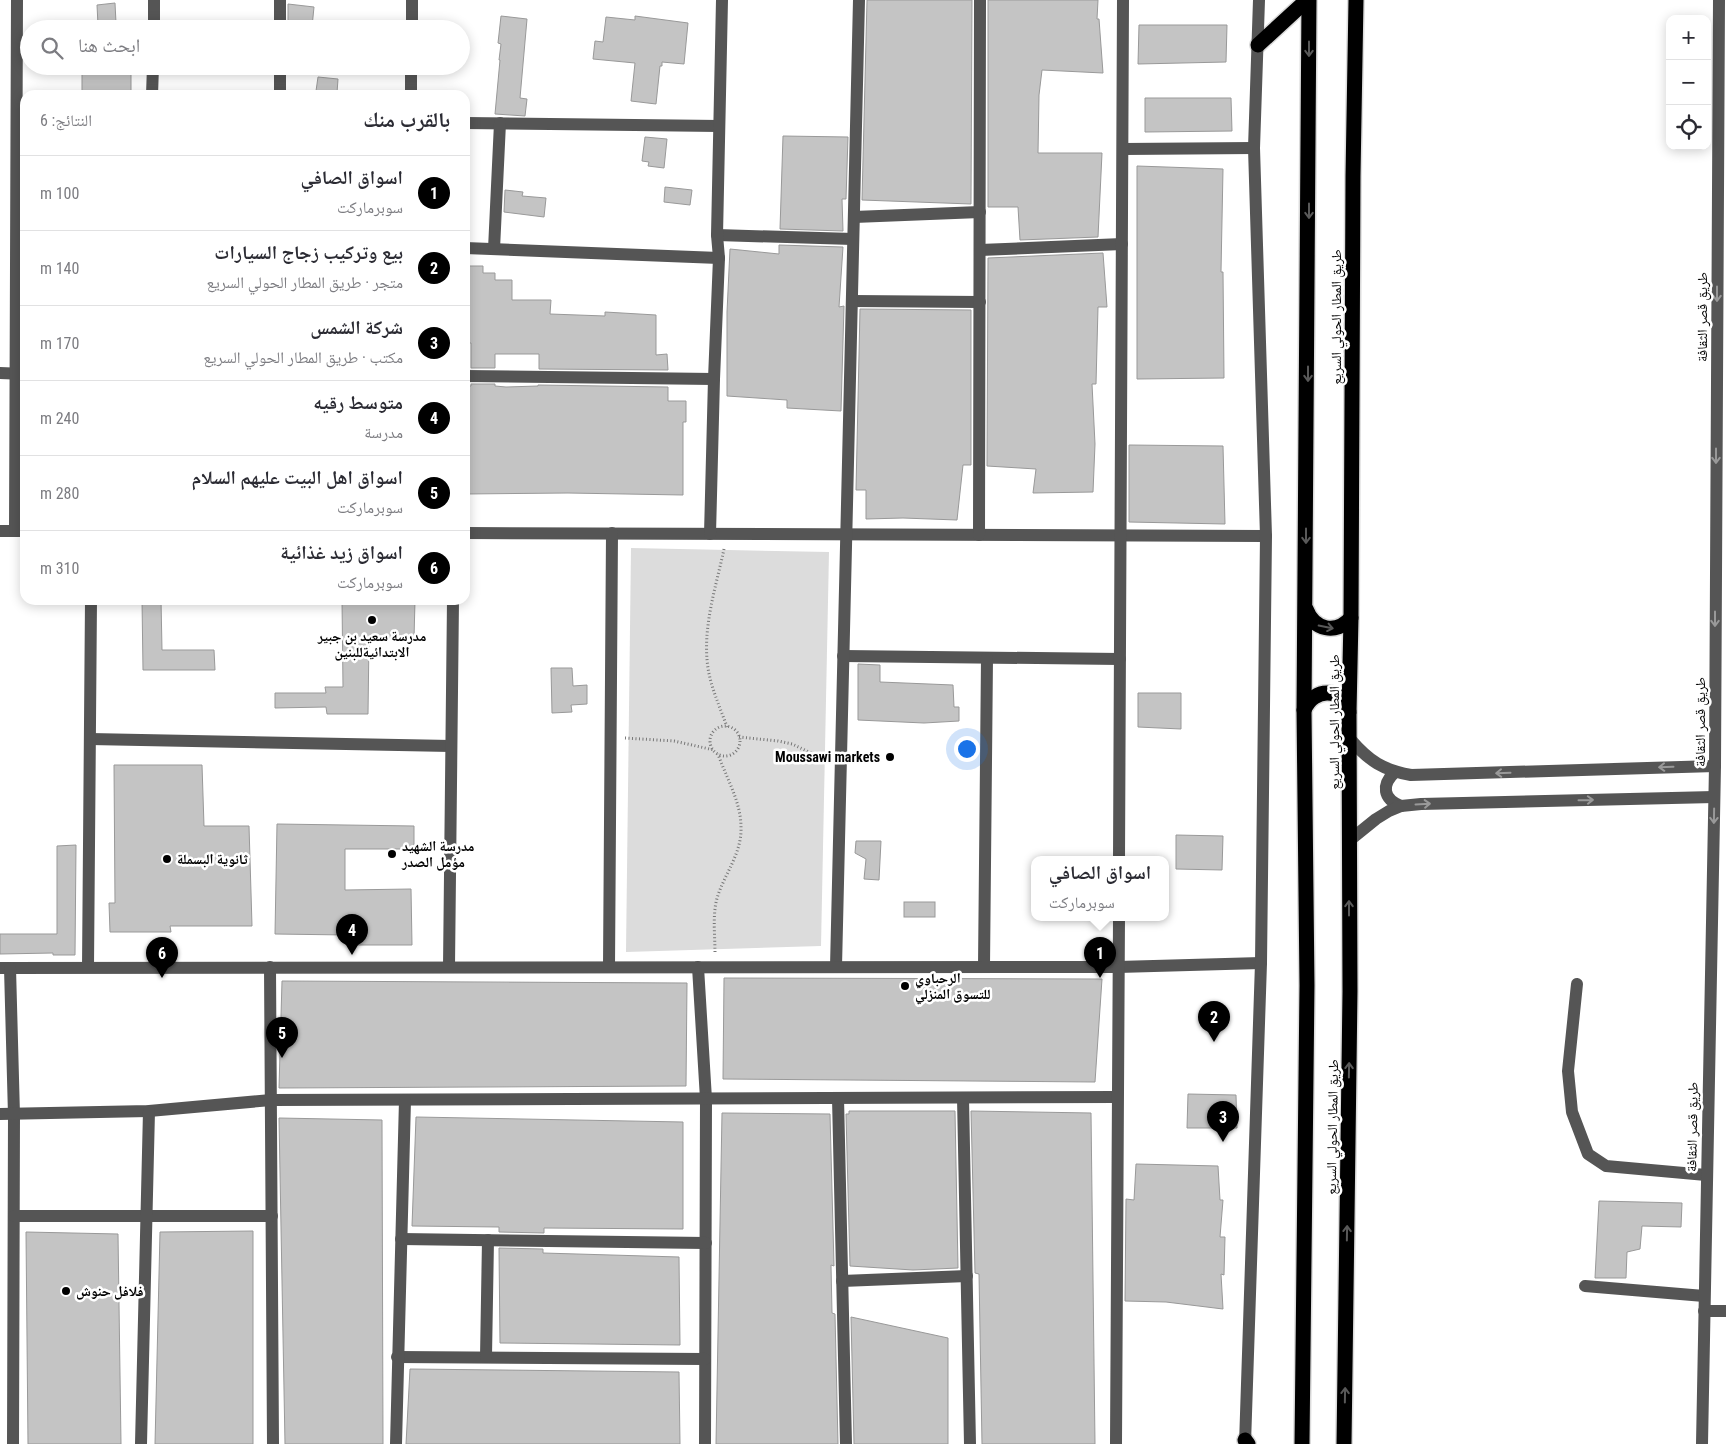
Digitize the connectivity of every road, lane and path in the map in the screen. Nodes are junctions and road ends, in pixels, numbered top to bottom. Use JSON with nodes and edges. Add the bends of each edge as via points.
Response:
{"nodes":[{"id":1,"x":17,"y":0,"type":"edge"},
{"id":2,"x":154,"y":0,"type":"edge"},
{"id":3,"x":280,"y":0,"type":"edge"},
{"id":4,"x":412,"y":0,"type":"edge"},
{"id":5,"x":722,"y":0,"type":"edge"},
{"id":6,"x":859,"y":0,"type":"edge"},
{"id":7,"x":980,"y":0,"type":"edge"},
{"id":8,"x":1123,"y":0,"type":"edge"},
{"id":9,"x":1259,"y":0,"type":"edge"},
{"id":10,"x":1308,"y":0,"type":"edge"},
{"id":11,"x":1356,"y":0,"type":"edge"},
{"id":12,"x":1719,"y":0,"type":"edge"},
{"id":13,"x":154,"y":20,"type":"edge"},
{"id":14,"x":280,"y":20,"type":"edge"},
{"id":15,"x":412,"y":20,"type":"edge"},
{"id":16,"x":1258,"y":45,"type":"junction"},
{"id":17,"x":153,"y":75,"type":"edge"},
{"id":18,"x":280,"y":75,"type":"edge"},
{"id":19,"x":411,"y":75,"type":"edge"},
{"id":20,"x":152,"y":90,"type":"edge"},
{"id":21,"x":280,"y":90,"type":"edge"},
{"id":22,"x":411,"y":90,"type":"edge"},
{"id":23,"x":470,"y":123,"type":"edge"},
{"id":24,"x":500,"y":123,"type":"junction"},
{"id":25,"x":719,"y":126,"type":"junction"},
{"id":26,"x":1254,"y":148,"type":"junction"},
{"id":27,"x":1123,"y":149,"type":"junction"},
{"id":28,"x":980,"y":212,"type":"junction"},
{"id":29,"x":854,"y":217,"type":"junction"},
{"id":30,"x":717,"y":235,"type":"junction"},
{"id":31,"x":853,"y":239,"type":"junction"},
{"id":32,"x":1122,"y":244,"type":"junction"},
{"id":33,"x":470,"y":248,"type":"edge"},
{"id":34,"x":494,"y":249,"type":"junction"},
{"id":35,"x":980,"y":250,"type":"junction"},
{"id":36,"x":20,"y":258,"type":"edge"},
{"id":37,"x":719,"y":258,"type":"junction"},
{"id":38,"x":852,"y":301,"type":"junction"},
{"id":39,"x":980,"y":302,"type":"junction"},
{"id":40,"x":0,"y":373,"type":"edge"},
{"id":41,"x":20,"y":374,"type":"edge"},
{"id":42,"x":470,"y":376,"type":"edge"},
{"id":43,"x":714,"y":379,"type":"junction"},
{"id":44,"x":0,"y":531,"type":"edge"},
{"id":45,"x":20,"y":531,"type":"edge"},
{"id":46,"x":470,"y":533,"type":"edge"},
{"id":47,"x":612,"y":533,"type":"junction"},
{"id":48,"x":710,"y":534,"type":"junction"},
{"id":49,"x":728,"y":534,"type":"junction"},
{"id":50,"x":846,"y":534,"type":"junction"},
{"id":51,"x":979,"y":535,"type":"junction"},
{"id":52,"x":1120,"y":535,"type":"junction"},
{"id":53,"x":1266,"y":536,"type":"junction"},
{"id":54,"x":91,"y":605,"type":"edge"},
{"id":55,"x":452,"y":605,"type":"edge"},
{"id":56,"x":1306,"y":609,"type":"junction"},
{"id":57,"x":1351,"y":618,"type":"junction"},
{"id":58,"x":843,"y":656,"type":"junction"},
{"id":59,"x":988,"y":658,"type":"junction"},
{"id":60,"x":1120,"y":659,"type":"junction"},
{"id":61,"x":1304,"y":710,"type":"junction"},
{"id":62,"x":1349,"y":712,"type":"junction"},
{"id":63,"x":726,"y":727,"type":"junction"},
{"id":64,"x":610,"y":737,"type":"junction"},
{"id":65,"x":739,"y":737,"type":"junction"},
{"id":66,"x":90,"y":739,"type":"junction"},
{"id":67,"x":1350,"y":740,"type":"junction"},
{"id":68,"x":451,"y":746,"type":"junction"},
{"id":69,"x":714,"y":750,"type":"junction"},
{"id":70,"x":718,"y":754,"type":"junction"},
{"id":71,"x":832,"y":763,"type":"dead end"},
{"id":72,"x":1715,"y":766,"type":"junction"},
{"id":73,"x":1395,"y":772,"type":"junction"},
{"id":74,"x":1714,"y":797,"type":"junction"},
{"id":75,"x":1401,"y":806,"type":"junction"},
{"id":76,"x":1350,"y":840,"type":"junction"},
{"id":77,"x":1119,"y":856,"type":"edge"},
{"id":78,"x":1119,"y":921,"type":"edge"},
{"id":79,"x":1261,"y":963,"type":"junction"},
{"id":80,"x":88,"y":967,"type":"junction"},
{"id":81,"x":270,"y":967,"type":"junction"},
{"id":82,"x":449,"y":967,"type":"junction"},
{"id":83,"x":609,"y":967,"type":"junction"},
{"id":84,"x":698,"y":967,"type":"junction"},
{"id":85,"x":836,"y":967,"type":"junction"},
{"id":86,"x":984,"y":967,"type":"junction"},
{"id":87,"x":1118,"y":967,"type":"junction"},
{"id":88,"x":5,"y":968,"type":"edge"},
{"id":89,"x":715,"y":968,"type":"junction"},
{"id":90,"x":1577,"y":984,"type":"dead end"},
{"id":91,"x":1117,"y":1097,"type":"junction"},
{"id":92,"x":838,"y":1098,"type":"junction"},
{"id":93,"x":963,"y":1098,"type":"junction"},
{"id":94,"x":706,"y":1099,"type":"junction"},
{"id":95,"x":271,"y":1100,"type":"junction"},
{"id":96,"x":405,"y":1100,"type":"junction"},
{"id":97,"x":149,"y":1111,"type":"junction"},
{"id":98,"x":0,"y":1114,"type":"edge"},
{"id":99,"x":14,"y":1115,"type":"junction"},
{"id":100,"x":1706,"y":1175,"type":"junction"},
{"id":101,"x":14,"y":1216,"type":"junction"},
{"id":102,"x":146,"y":1216,"type":"junction"},
{"id":103,"x":272,"y":1216,"type":"junction"},
{"id":104,"x":401,"y":1239,"type":"junction"},
{"id":105,"x":488,"y":1240,"type":"junction"},
{"id":106,"x":706,"y":1243,"type":"junction"},
{"id":107,"x":967,"y":1276,"type":"junction"},
{"id":108,"x":842,"y":1280,"type":"junction"},
{"id":109,"x":1585,"y":1286,"type":"dead end"},
{"id":110,"x":1704,"y":1296,"type":"junction"},
{"id":111,"x":1704,"y":1311,"type":"junction"},
{"id":112,"x":1726,"y":1311,"type":"edge"},
{"id":113,"x":397,"y":1357,"type":"junction"},
{"id":114,"x":486,"y":1358,"type":"junction"},
{"id":115,"x":705,"y":1359,"type":"junction"},
{"id":116,"x":1246,"y":1443,"type":"edge"},
{"id":117,"x":13,"y":1444,"type":"edge"},
{"id":118,"x":141,"y":1444,"type":"edge"},
{"id":119,"x":273,"y":1444,"type":"edge"},
{"id":120,"x":396,"y":1444,"type":"edge"},
{"id":121,"x":705,"y":1444,"type":"edge"},
{"id":122,"x":846,"y":1444,"type":"edge"},
{"id":123,"x":970,"y":1444,"type":"edge"},
{"id":124,"x":1116,"y":1444,"type":"edge"},
{"id":125,"x":1302,"y":1444,"type":"edge"},
{"id":126,"x":1344,"y":1444,"type":"edge"},
{"id":127,"x":1702,"y":1444,"type":"edge"}],
"edges":[{"from":1,"to":36,"type":"street"},
{"from":2,"to":13,"type":"street"},
{"from":3,"to":14,"type":"street"},
{"from":4,"to":15,"type":"street"},
{"from":5,"to":25,"type":"street"},
{"from":6,"to":29,"type":"street"},
{"from":7,"to":28,"type":"street"},
{"from":8,"to":27,"type":"street"},
{"from":9,"to":16,"type":"street"},
{"from":10,"to":16,"type":"highway"},
{"from":10,"to":56,"type":"highway","name":"طريق المطار الحولي السريع","one_way":true},
{"from":11,"to":57,"type":"highway","name":"طريق المطار الحولي السريع"},
{"from":12,"to":72,"type":"street","name":"طريق قصر الثقافة","one_way":true},
{"from":16,"to":26,"type":"street"},
{"from":17,"to":20,"type":"street"},
{"from":18,"to":21,"type":"street"},
{"from":19,"to":22,"type":"street"},
{"from":23,"to":24,"type":"street"},
{"from":24,"to":25,"type":"street"},
{"from":24,"to":34,"type":"street"},
{"from":25,"to":30,"type":"street"},
{"from":26,"to":27,"type":"street"},
{"from":26,"to":53,"type":"street"},
{"from":27,"to":32,"type":"street"},
{"from":28,"to":29,"type":"street"},
{"from":28,"to":35,"type":"street"},
{"from":29,"to":31,"type":"street"},
{"from":30,"to":31,"type":"street"},
{"from":30,"to":37,"type":"street"},
{"from":31,"to":38,"type":"street"},
{"from":32,"to":35,"type":"street"},
{"from":32,"to":52,"type":"street"},
{"from":33,"to":34,"type":"street"},
{"from":34,"to":37,"type":"street"},
{"from":35,"to":39,"type":"street"},
{"from":36,"to":41,"type":"street"},
{"from":37,"to":43,"type":"street"},
{"from":38,"to":39,"type":"street"},
{"from":38,"to":50,"type":"street"},
{"from":39,"to":51,"type":"street"},
{"from":40,"to":41,"type":"street"},
{"from":41,"to":45,"type":"street"},
{"from":42,"to":43,"type":"street"},
{"from":43,"to":48,"type":"street"},
{"from":44,"to":45,"type":"street"},
{"from":46,"to":47,"type":"street"},
{"from":47,"to":48,"type":"street"},
{"from":47,"to":64,"type":"street"},
{"from":48,"to":49,"type":"street"},
{"from":49,"to":50,"type":"street"},
{"from":49,"to":63,"type":"path","via":[[706,650],[711,683]]},
{"from":50,"to":51,"type":"street"},
{"from":50,"to":58,"type":"street"},
{"from":51,"to":52,"type":"street"},
{"from":52,"to":53,"type":"street"},
{"from":52,"to":60,"type":"street"},
{"from":53,"to":79,"type":"street"},
{"from":54,"to":66,"type":"street"},
{"from":55,"to":68,"type":"street"},
{"from":56,"to":57,"type":"highway","one_way":true,"via":[[1313,622],[1326,628],[1340,627]]},
{"from":56,"to":61,"type":"highway","name":"طريق المطار الحولي السريع"},
{"from":57,"to":62,"type":"highway","name":"طريق المطار الحولي السريع"},
{"from":58,"to":59,"type":"street"},
{"from":58,"to":85,"type":"street"},
{"from":59,"to":60,"type":"street"},
{"from":59,"to":86,"type":"street"},
{"from":60,"to":77,"type":"street"},
{"from":61,"to":62,"type":"highway","via":[[1317,695],[1331,693],[1343,700]]},
{"from":61,"to":125,"type":"highway","name":"طريق المطار الحولي السريع","via":[[1307,985]]},
{"from":62,"to":67,"type":"highway","name":"طريق المطار الحولي السريع"},
{"from":63,"to":65,"type":"path"},
{"from":63,"to":69,"type":"path","via":[[712,734],[710,740]]},
{"from":64,"to":69,"type":"path","via":[[661,740]]},
{"from":64,"to":83,"type":"street"},
{"from":65,"to":70,"type":"path","via":[[734,753],[729,756]]},
{"from":65,"to":71,"type":"path","via":[[778,740]]},
{"from":66,"to":68,"type":"street"},
{"from":66,"to":80,"type":"street"},
{"from":67,"to":73,"type":"street","via":[[1375,764]]},
{"from":67,"to":76,"type":"highway","name":"طريق المطار الحولي السريع"},
{"from":68,"to":82,"type":"street"},
{"from":69,"to":70,"type":"path"},
{"from":70,"to":89,"type":"path","via":[[739,809],[741,827],[739,845],[715,909]]},
{"from":72,"to":73,"type":"street","one_way":true,"via":[[1422,776]]},
{"from":72,"to":74,"type":"street","name":"طريق قصر الثقافة"},
{"from":73,"to":75,"type":"street","via":[[1388,778],[1387,796]]},
{"from":75,"to":74,"type":"street","one_way":true},
{"from":74,"to":100,"type":"street","name":"طريق قصر الثقافة","one_way":true},
{"from":75,"to":76,"type":"street","via":[[1376,819]]},
{"from":126,"to":76,"type":"highway","name":"طريق المطار الحولي السريع","one_way":true},
{"from":78,"to":87,"type":"street"},
{"from":79,"to":87,"type":"street"},
{"from":79,"to":116,"type":"street"},
{"from":80,"to":81,"type":"street"},
{"from":80,"to":88,"type":"street"},
{"from":81,"to":82,"type":"street"},
{"from":81,"to":95,"type":"street"},
{"from":82,"to":83,"type":"street"},
{"from":83,"to":84,"type":"street"},
{"from":84,"to":89,"type":"street"},
{"from":84,"to":94,"type":"street"},
{"from":85,"to":86,"type":"street"},
{"from":85,"to":89,"type":"street"},
{"from":86,"to":87,"type":"street"},
{"from":87,"to":91,"type":"street"},
{"from":88,"to":99,"type":"street"},
{"from":90,"to":100,"type":"street","via":[[1568,1071],[1572,1112],[1588,1154],[1606,1166]]},
{"from":91,"to":93,"type":"street"},
{"from":91,"to":124,"type":"street"},
{"from":92,"to":93,"type":"street"},
{"from":92,"to":94,"type":"street"},
{"from":92,"to":108,"type":"street"},
{"from":93,"to":107,"type":"street"},
{"from":94,"to":96,"type":"street"},
{"from":94,"to":106,"type":"street"},
{"from":95,"to":96,"type":"street"},
{"from":95,"to":97,"type":"street"},
{"from":95,"to":103,"type":"street"},
{"from":96,"to":104,"type":"street"},
{"from":97,"to":99,"type":"street"},
{"from":97,"to":102,"type":"street"},
{"from":98,"to":99,"type":"street"},
{"from":99,"to":101,"type":"street"},
{"from":100,"to":110,"type":"street","name":"طريق قصر الثقافة"},
{"from":101,"to":102,"type":"street"},
{"from":101,"to":117,"type":"street"},
{"from":102,"to":103,"type":"street"},
{"from":102,"to":118,"type":"street"},
{"from":103,"to":119,"type":"street"},
{"from":104,"to":105,"type":"street"},
{"from":104,"to":113,"type":"street"},
{"from":105,"to":106,"type":"street"},
{"from":105,"to":114,"type":"street"},
{"from":106,"to":115,"type":"street"},
{"from":107,"to":108,"type":"street"},
{"from":107,"to":123,"type":"street"},
{"from":108,"to":122,"type":"street"},
{"from":109,"to":110,"type":"street"},
{"from":110,"to":111,"type":"street","name":"طريق قصر الثقافة"},
{"from":111,"to":112,"type":"street"},
{"from":111,"to":127,"type":"street","name":"طريق قصر الثقافة"},
{"from":113,"to":114,"type":"street"},
{"from":113,"to":120,"type":"street"},
{"from":114,"to":115,"type":"street"},
{"from":115,"to":121,"type":"street"}]}
